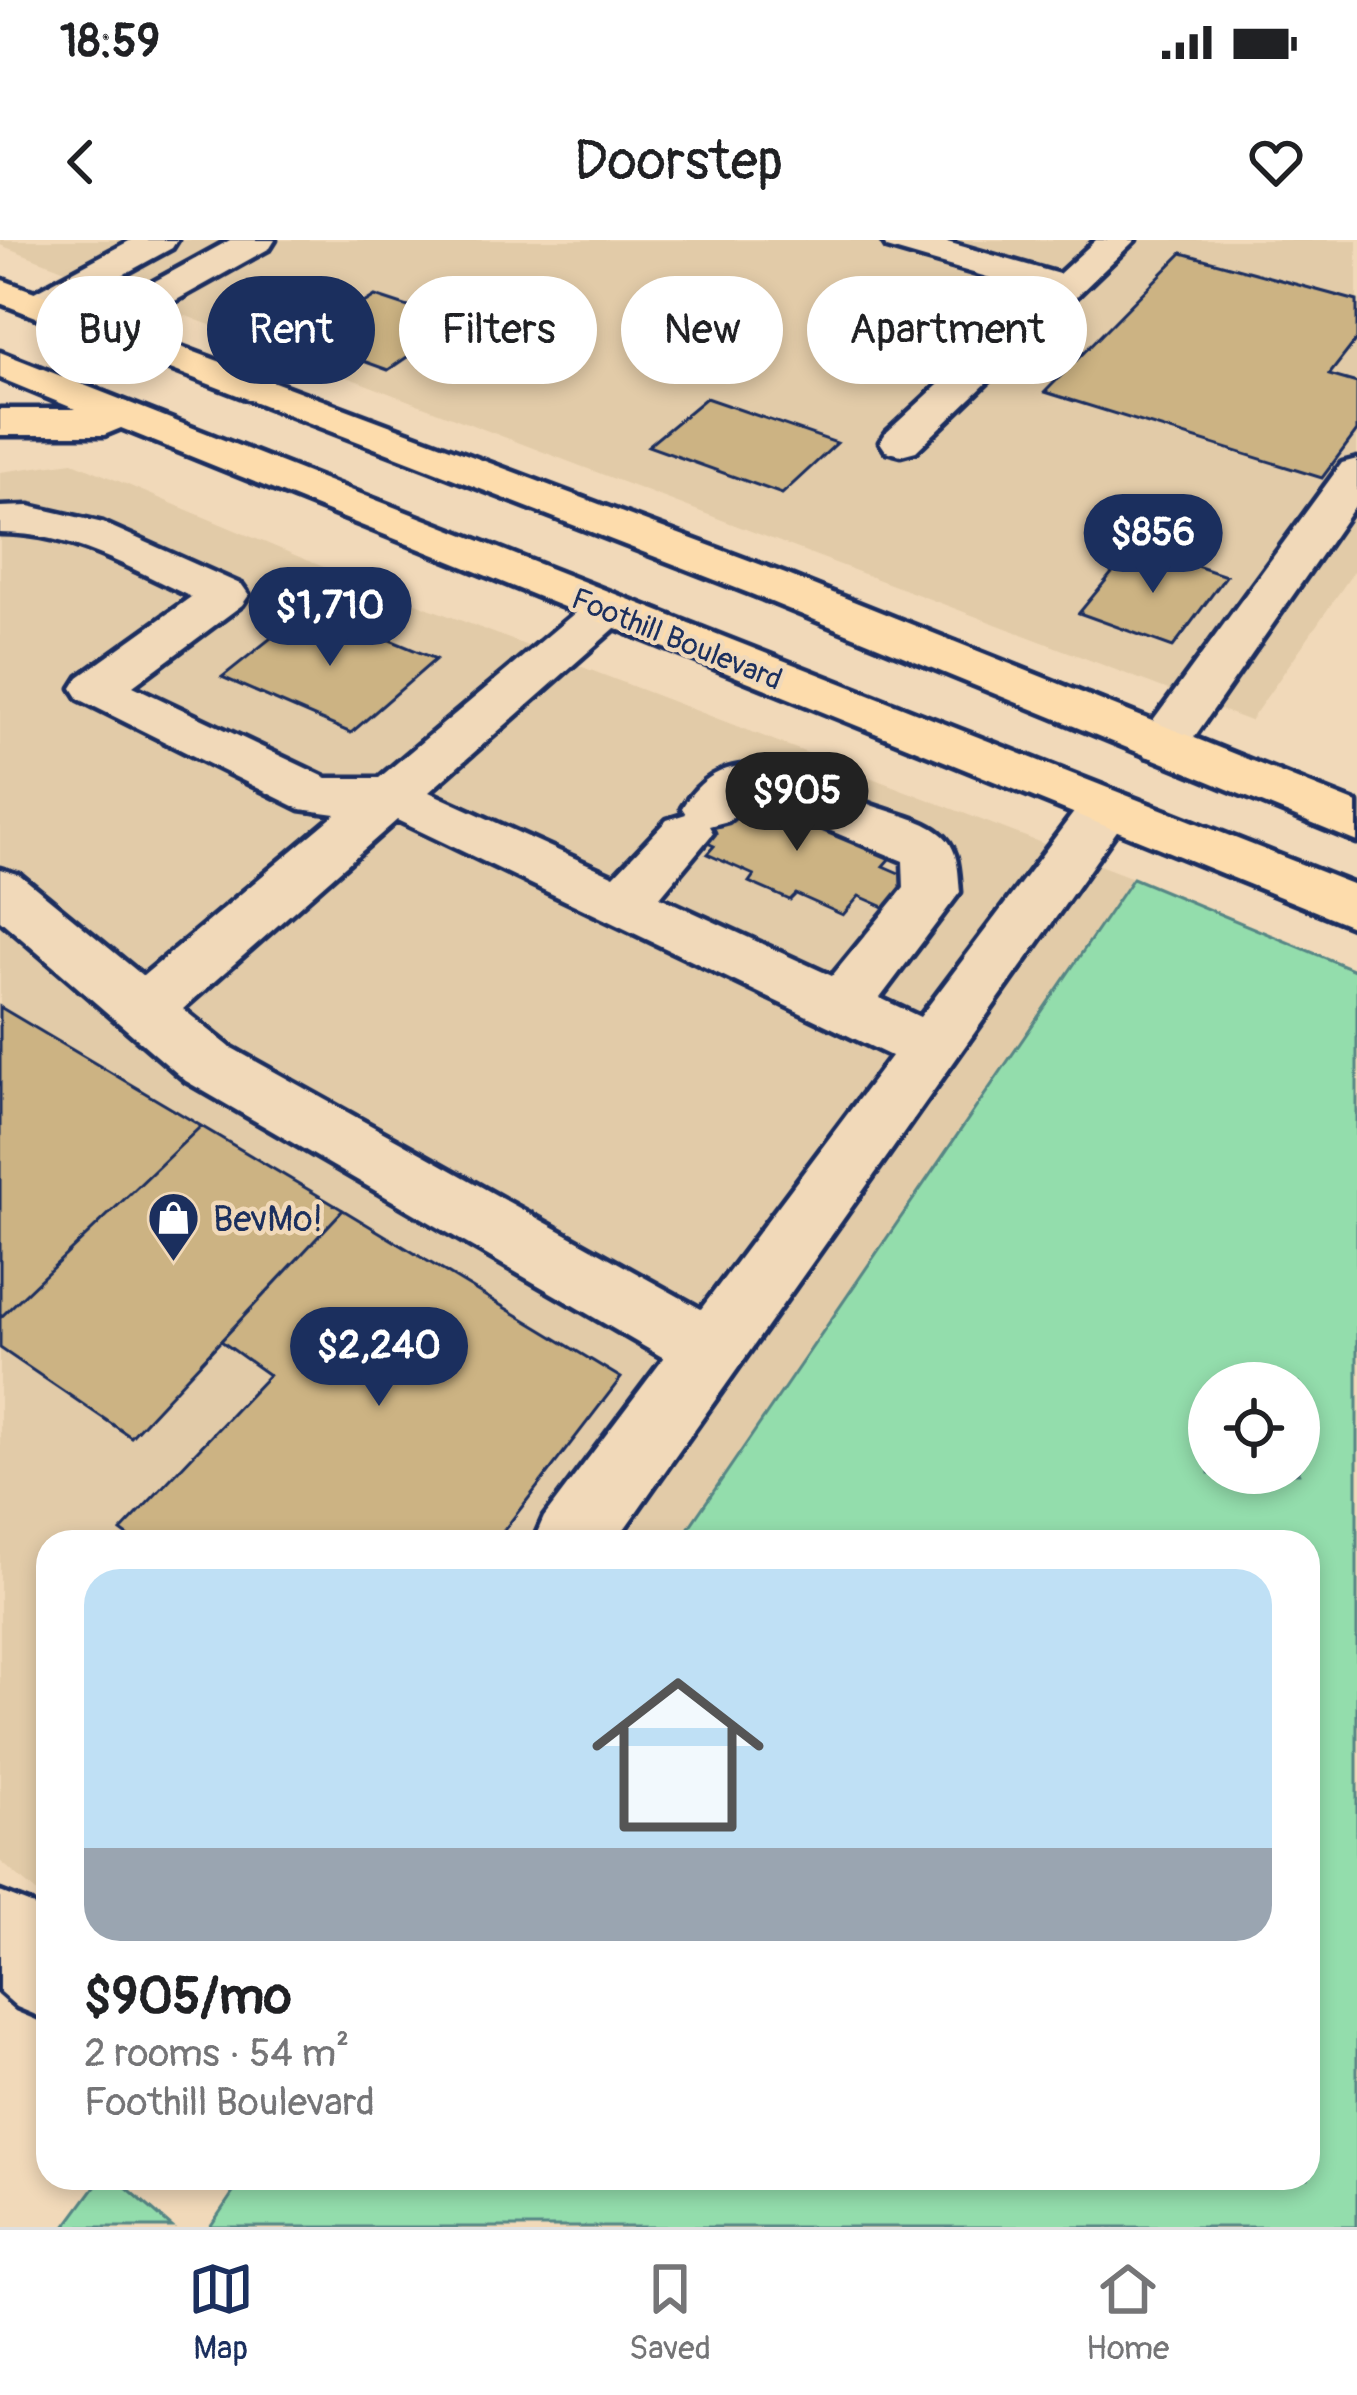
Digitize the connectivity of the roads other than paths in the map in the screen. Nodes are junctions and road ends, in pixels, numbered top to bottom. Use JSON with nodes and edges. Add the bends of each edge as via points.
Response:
{"nodes":[{"id":1,"x":159,"y":240,"type":"edge"},
{"id":2,"x":257,"y":240,"type":"edge"},
{"id":3,"x":900,"y":240,"type":"edge"},
{"id":4,"x":975,"y":240,"type":"edge"},
{"id":5,"x":1117,"y":240,"type":"edge"},
{"id":6,"x":93,"y":276,"type":"edge"},
{"id":7,"x":1058,"y":276,"type":"edge"},
{"id":8,"x":1065,"y":276,"type":"edge"},
{"id":9,"x":1079,"y":276,"type":"edge"},
{"id":10,"x":183,"y":281,"type":"edge"},
{"id":11,"x":0,"y":290,"type":"edge"},
{"id":12,"x":36,"y":304,"type":"edge"},
{"id":13,"x":36,"y":307,"type":"edge"},
{"id":14,"x":0,"y":326,"type":"edge"},
{"id":15,"x":36,"y":359,"type":"edge"},
{"id":16,"x":183,"y":361,"type":"edge"},
{"id":17,"x":7,"y":374,"type":"edge"},
{"id":18,"x":963,"y":384,"type":"edge"},
{"id":19,"x":0,"y":422,"type":"edge"},
{"id":20,"x":143,"y":423,"type":"junction"},
{"id":21,"x":901,"y":442,"type":"dead end"},
{"id":22,"x":1357,"y":472,"type":"edge"},
{"id":23,"x":0,"y":520,"type":"edge"},
{"id":24,"x":606,"y":611,"type":"junction"},
{"id":25,"x":1163,"y":744,"type":"junction"},
{"id":26,"x":392,"y":796,"type":"junction"},
{"id":27,"x":1106,"y":808,"type":"junction"},
{"id":28,"x":1357,"y":824,"type":"edge"},
{"id":29,"x":1357,"y":867,"type":"edge"},
{"id":30,"x":0,"y":889,"type":"edge"},
{"id":31,"x":623,"y":902,"type":"junction"},
{"id":32,"x":1357,"y":908,"type":"edge"},
{"id":33,"x":842,"y":1005,"type":"junction"},
{"id":34,"x":144,"y":1009,"type":"junction"},
{"id":35,"x":931,"y":1048,"type":"junction"},
{"id":36,"x":711,"y":1350,"type":"junction"},
{"id":37,"x":580,"y":1530,"type":"edge"},
{"id":38,"x":0,"y":1935,"type":"edge"},
{"id":39,"x":36,"y":1966,"type":"edge"}],
"edges":[{"from":1,"to":6,"type":"street"},
{"from":2,"to":10,"type":"street"},
{"from":3,"to":7,"type":"street"},
{"from":4,"to":8,"type":"street"},
{"from":5,"to":9,"type":"street"},
{"from":11,"to":12,"type":"main road"},
{"from":13,"to":14,"type":"main road"},
{"from":15,"to":17,"type":"main road"},
{"from":16,"to":25,"type":"main road"},
{"from":17,"to":20,"type":"main road","name":"Foothill Boulevard"},
{"from":18,"to":21,"type":"street"},
{"from":19,"to":20,"type":"main road"},
{"from":20,"to":24,"type":"main road","name":"Foothill Boulevard"},
{"from":22,"to":25,"type":"street"},
{"from":23,"to":26,"type":"street","via":[[30,517],[74,529],[225,595],[97,688],[319,796]]},
{"from":24,"to":26,"type":"street"},
{"from":24,"to":27,"type":"main road","name":"Foothill Boulevard"},
{"from":25,"to":28,"type":"main road"},
{"from":26,"to":31,"type":"street"},
{"from":26,"to":34,"type":"street"},
{"from":27,"to":29,"type":"main road","via":[[1127,791],[1151,789]]},
{"from":27,"to":32,"type":"main road","name":"Foothill Boulevard"},
{"from":27,"to":35,"type":"street"},
{"from":30,"to":34,"type":"street"},
{"from":31,"to":33,"type":"street"},
{"from":31,"to":33,"type":"street","via":[[741,782],[760,781],[920,845],[935,877],[932,892]]},
{"from":33,"to":35,"type":"street"},
{"from":34,"to":36,"type":"street","via":[[208,1064]]},
{"from":35,"to":36,"type":"street"},
{"from":36,"to":37,"type":"street"},
{"from":38,"to":39,"type":"street"}]}
